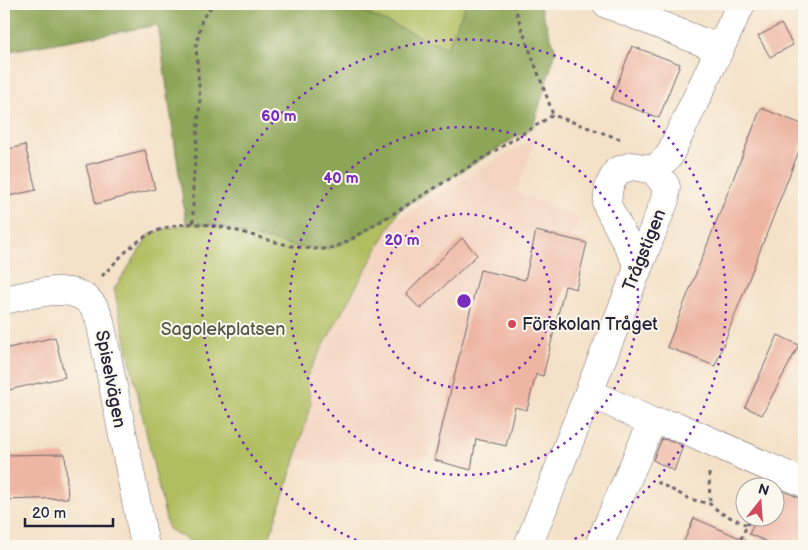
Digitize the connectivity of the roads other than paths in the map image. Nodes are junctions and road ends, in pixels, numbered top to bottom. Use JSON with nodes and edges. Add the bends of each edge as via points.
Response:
{"nodes":[{"id":1,"x":607,"y":4,"type":"edge"},
{"id":2,"x":741,"y":4,"type":"edge"},
{"id":3,"x":720,"y":48,"type":"junction"},
{"id":4,"x":654,"y":170,"type":"junction"},
{"id":5,"x":638,"y":265,"type":"junction"},
{"id":6,"x":4,"y":300,"type":"edge"},
{"id":7,"x":588,"y":395,"type":"junction"},
{"id":8,"x":652,"y":422,"type":"junction"},
{"id":9,"x":804,"y":483,"type":"edge"},
{"id":10,"x":600,"y":543,"type":"dead end"},
{"id":11,"x":145,"y":546,"type":"edge"},
{"id":12,"x":528,"y":546,"type":"edge"}],
"edges":[{"from":1,"to":3,"type":"street"},
{"from":2,"to":3,"type":"street"},
{"from":3,"to":4,"type":"street","via":[[669,156]]},
{"from":4,"to":5,"type":"street","name":"Trågstigen","via":[[666,186],[664,200]]},
{"from":4,"to":5,"type":"street","via":[[632,166],[617,171],[609,186],[607,205]]},
{"from":5,"to":7,"type":"street","name":"Trågstigen"},
{"from":6,"to":11,"type":"street","name":"Spiselvägen","via":[[60,290],[81,295],[95,308]]},
{"from":7,"to":8,"type":"street"},
{"from":7,"to":12,"type":"street","name":"Trågstigen"},
{"from":8,"to":9,"type":"street","via":[[677,426]]},
{"from":8,"to":10,"type":"street"}]}
